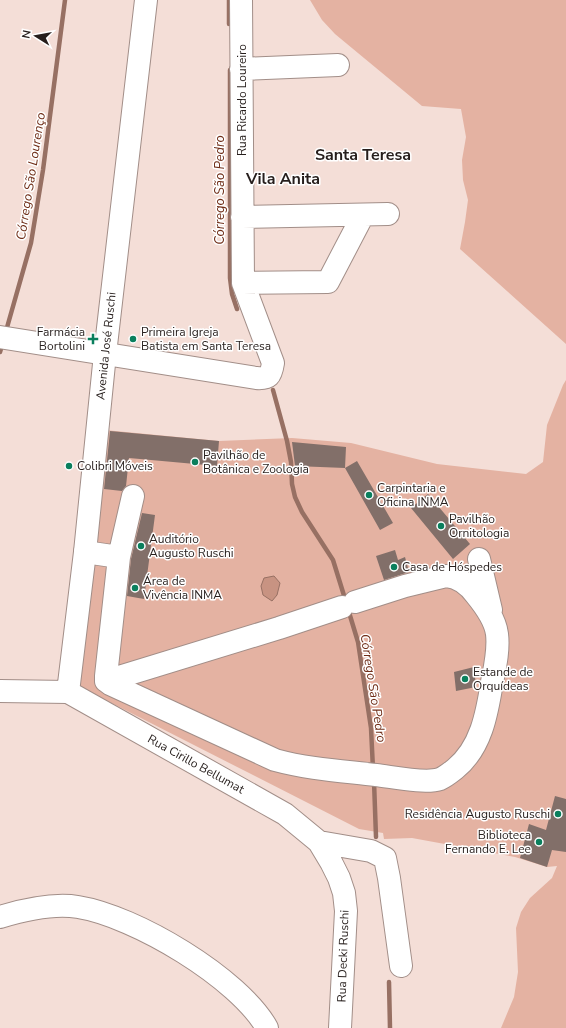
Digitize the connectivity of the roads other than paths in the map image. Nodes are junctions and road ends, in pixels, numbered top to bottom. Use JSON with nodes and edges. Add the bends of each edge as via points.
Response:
{"nodes":[{"id":1,"x":146,"y":0,"type":"edge"},
{"id":2,"x":241,"y":0,"type":"edge"},
{"id":3,"x":338,"y":65,"type":"dead end"},
{"id":4,"x":241,"y":68,"type":"junction"},
{"id":5,"x":388,"y":214,"type":"dead end"},
{"id":6,"x":363,"y":215,"type":"junction"},
{"id":7,"x":242,"y":217,"type":"junction"},
{"id":8,"x":243,"y":283,"type":"junction"},
{"id":9,"x":6,"y":338,"type":"edge"},
{"id":10,"x":105,"y":354,"type":"junction"},
{"id":11,"x":133,"y":496,"type":"dead end"},
{"id":12,"x":84,"y":552,"type":"junction"},
{"id":13,"x":119,"y":557,"type":"junction"},
{"id":14,"x":479,"y":559,"type":"dead end"},
{"id":15,"x":494,"y":623,"type":"junction"},
{"id":16,"x":106,"y":681,"type":"junction"},
{"id":17,"x":0,"y":691,"type":"edge"},
{"id":18,"x":68,"y":692,"type":"junction"},
{"id":19,"x":319,"y":842,"type":"junction"},
{"id":20,"x":0,"y":917,"type":"edge"},
{"id":21,"x":402,"y":966,"type":"dead end"},
{"id":22,"x":267,"y":1028,"type":"edge"},
{"id":23,"x":340,"y":1028,"type":"edge"}],
"edges":[{"from":1,"to":10,"type":"street","name":"Avenida José Ruschi"},
{"from":2,"to":4,"type":"street","name":"Rua Ricardo Loureiro"},
{"from":3,"to":4,"type":"street"},
{"from":4,"to":7,"type":"street","name":"Rua Ricardo Loureiro"},
{"from":5,"to":6,"type":"street"},
{"from":6,"to":7,"type":"street"},
{"from":6,"to":8,"type":"street","via":[[328,282]]},
{"from":7,"to":8,"type":"street","name":"Rua Ricardo Loureiro"},
{"from":8,"to":10,"type":"street","name":"Rua Ricardo Loureiro","via":[[273,363],[269,376],[262,378]]},
{"from":9,"to":10,"type":"street"},
{"from":10,"to":12,"type":"street","name":"Avenida José Ruschi"},
{"from":11,"to":13,"type":"street"},
{"from":12,"to":13,"type":"street"},
{"from":12,"to":18,"type":"street","name":"Avenida José Ruschi"},
{"from":13,"to":16,"type":"street"},
{"from":14,"to":15,"type":"street"},
{"from":15,"to":16,"type":"street","via":[[472,590],[458,578],[446,576],[405,586]]},
{"from":15,"to":16,"type":"street","via":[[497,654],[482,730],[462,764],[440,779],[429,782],[294,766],[275,760]]},
{"from":17,"to":18,"type":"street"},
{"from":18,"to":19,"type":"street","name":"Rua Cirillo Bellumat","via":[[285,814]]},
{"from":19,"to":21,"type":"street","via":[[371,851],[384,858]]},
{"from":19,"to":23,"type":"street","name":"Rua Decki Ruschi","via":[[339,878],[344,893],[346,911]]},
{"from":20,"to":22,"type":"street","via":[[59,905],[78,907],[130,923],[158,937],[220,979],[252,1007]]}]}
